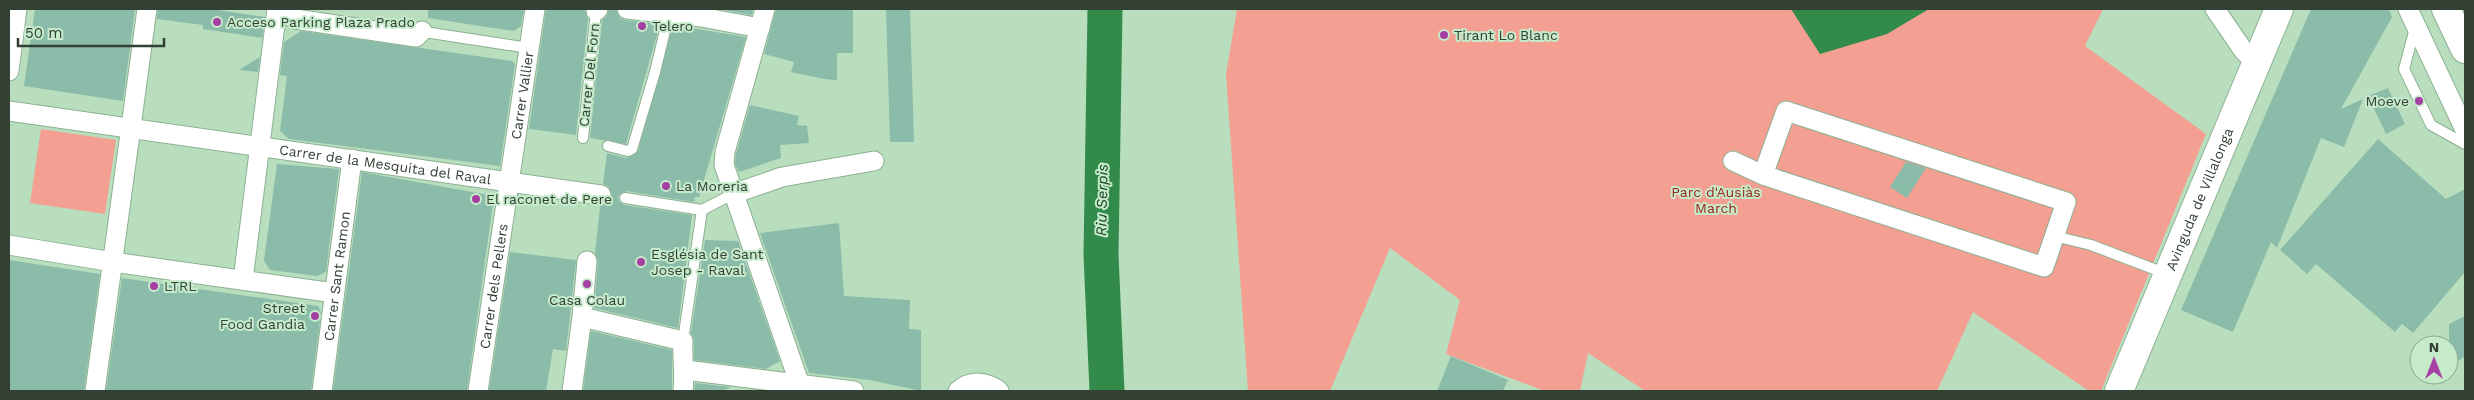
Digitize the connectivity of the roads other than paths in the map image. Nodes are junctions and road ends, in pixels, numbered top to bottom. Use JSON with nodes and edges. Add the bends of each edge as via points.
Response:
{"nodes":[{"id":1,"x":17,"y":9,"type":"edge"},
{"id":2,"x":147,"y":9,"type":"edge"},
{"id":3,"x":535,"y":9,"type":"edge"},
{"id":4,"x":628,"y":9,"type":"edge"},
{"id":5,"x":765,"y":9,"type":"edge"},
{"id":6,"x":2215,"y":9,"type":"edge"},
{"id":7,"x":2279,"y":9,"type":"edge"},
{"id":8,"x":2446,"y":9,"type":"edge"},
{"id":9,"x":597,"y":10,"type":"edge"},
{"id":10,"x":284,"y":12,"type":"edge"},
{"id":11,"x":669,"y":14,"type":"junction"},
{"id":12,"x":2414,"y":14,"type":"edge"},
{"id":13,"x":359,"y":21,"type":"dead end"},
{"id":14,"x":760,"y":28,"type":"junction"},
{"id":15,"x":422,"y":31,"type":"junction"},
{"id":16,"x":528,"y":48,"type":"junction"},
{"id":17,"x":2465,"y":49,"type":"edge"},
{"id":18,"x":2257,"y":64,"type":"junction"},
{"id":19,"x":9,"y":71,"type":"edge"},
{"id":20,"x":9,"y":111,"type":"edge"},
{"id":21,"x":131,"y":129,"type":"junction"},
{"id":22,"x":2465,"y":130,"type":"edge"},
{"id":23,"x":583,"y":138,"type":"dead end"},
{"id":24,"x":2465,"y":144,"type":"edge"},
{"id":25,"x":608,"y":146,"type":"dead end"},
{"id":26,"x":260,"y":147,"type":"junction"},
{"id":27,"x":352,"y":159,"type":"junction"},
{"id":28,"x":874,"y":161,"type":"dead end"},
{"id":29,"x":1733,"y":161,"type":"dead end"},
{"id":30,"x":1763,"y":175,"type":"junction"},
{"id":31,"x":509,"y":181,"type":"junction"},
{"id":32,"x":733,"y":194,"type":"junction"},
{"id":33,"x":601,"y":195,"type":"dead end"},
{"id":34,"x":625,"y":198,"type":"dead end"},
{"id":35,"x":702,"y":210,"type":"junction"},
{"id":36,"x":2054,"y":236,"type":"junction"},
{"id":37,"x":9,"y":245,"type":"edge"},
{"id":38,"x":587,"y":261,"type":"dead end"},
{"id":39,"x":113,"y":262,"type":"junction"},
{"id":40,"x":2168,"y":275,"type":"junction"},
{"id":41,"x":267,"y":277,"type":"dead end"},
{"id":42,"x":242,"y":280,"type":"junction"},
{"id":43,"x":335,"y":289,"type":"junction"},
{"id":44,"x":582,"y":317,"type":"junction"},
{"id":45,"x":684,"y":341,"type":"junction"},
{"id":46,"x":105,"y":370,"type":"dead end"},
{"id":47,"x":685,"y":370,"type":"junction"},
{"id":48,"x":802,"y":388,"type":"edge"},
{"id":49,"x":95,"y":391,"type":"edge"},
{"id":50,"x":102,"y":391,"type":"edge"},
{"id":51,"x":322,"y":391,"type":"edge"},
{"id":52,"x":478,"y":391,"type":"edge"},
{"id":53,"x":572,"y":391,"type":"edge"},
{"id":54,"x":683,"y":391,"type":"edge"},
{"id":55,"x":854,"y":391,"type":"edge"},
{"id":56,"x":958,"y":391,"type":"edge"},
{"id":57,"x":999,"y":391,"type":"edge"},
{"id":58,"x":2119,"y":391,"type":"edge"}],
"edges":[{"from":1,"to":19,"type":"street"},
{"from":2,"to":21,"type":"street"},
{"from":3,"to":16,"type":"street","name":"Carrer Vallier"},
{"from":4,"to":11,"type":"street"},
{"from":5,"to":14,"type":"street"},
{"from":6,"to":18,"type":"street","via":[[2242,50]]},
{"from":7,"to":18,"type":"street","name":"Avinguda de Villalonga"},
{"from":8,"to":17,"type":"street"},
{"from":9,"to":23,"type":"lane","name":"Carrer Del Forn"},
{"from":10,"to":15,"type":"street","via":[[416,37]]},
{"from":10,"to":26,"type":"street"},
{"from":11,"to":14,"type":"street"},
{"from":11,"to":25,"type":"lane","via":[[632,149]]},
{"from":12,"to":22,"type":"street"},
{"from":12,"to":24,"type":"lane","via":[[2404,69],[2431,125]]},
{"from":13,"to":15,"type":"lane"},
{"from":14,"to":32,"type":"street","via":[[724,152],[724,164]]},
{"from":15,"to":16,"type":"lane"},
{"from":16,"to":31,"type":"street","name":"Carrer Vallier"},
{"from":18,"to":40,"type":"street","name":"Avinguda de Villalonga"},
{"from":20,"to":21,"type":"street","name":"Carrer de la Mesquita del Raval"},
{"from":21,"to":26,"type":"street","name":"Carrer de la Mesquita del Raval"},
{"from":21,"to":39,"type":"street"},
{"from":26,"to":27,"type":"street","name":"Carrer de la Mesquita del Raval"},
{"from":26,"to":42,"type":"street"},
{"from":27,"to":31,"type":"street","name":"Carrer de la Mesquita del Raval"},
{"from":27,"to":43,"type":"street","name":"Carrer Sant Ramon"},
{"from":28,"to":32,"type":"street","via":[[782,176]]},
{"from":29,"to":30,"type":"street"},
{"from":30,"to":36,"type":"street","via":[[2044,267]]},
{"from":30,"to":36,"type":"street","via":[[1786,111],[2066,202]]},
{"from":31,"to":33,"type":"street","name":"Carrer de la Mesquita del Raval"},
{"from":31,"to":52,"type":"street","name":"Carrer dels Pellers"},
{"from":32,"to":35,"type":"lane"},
{"from":32,"to":48,"type":"street"},
{"from":34,"to":35,"type":"lane"},
{"from":35,"to":45,"type":"lane"},
{"from":36,"to":40,"type":"lane","via":[[2091,245]]},
{"from":37,"to":39,"type":"street"},
{"from":38,"to":44,"type":"street"},
{"from":39,"to":42,"type":"street"},
{"from":39,"to":49,"type":"street"},
{"from":40,"to":58,"type":"street","name":"Avinguda de Villalonga"},
{"from":41,"to":43,"type":"lane"},
{"from":42,"to":43,"type":"street"},
{"from":43,"to":51,"type":"street","name":"Carrer Sant Ramon"},
{"from":44,"to":45,"type":"street"},
{"from":44,"to":53,"type":"street"},
{"from":45,"to":47,"type":"street","via":[[682,358]]},
{"from":46,"to":50,"type":"lane"},
{"from":47,"to":48,"type":"street"},
{"from":47,"to":54,"type":"street"},
{"from":48,"to":55,"type":"street"},
{"from":56,"to":57,"type":"street","via":[[977,383]]}]}
